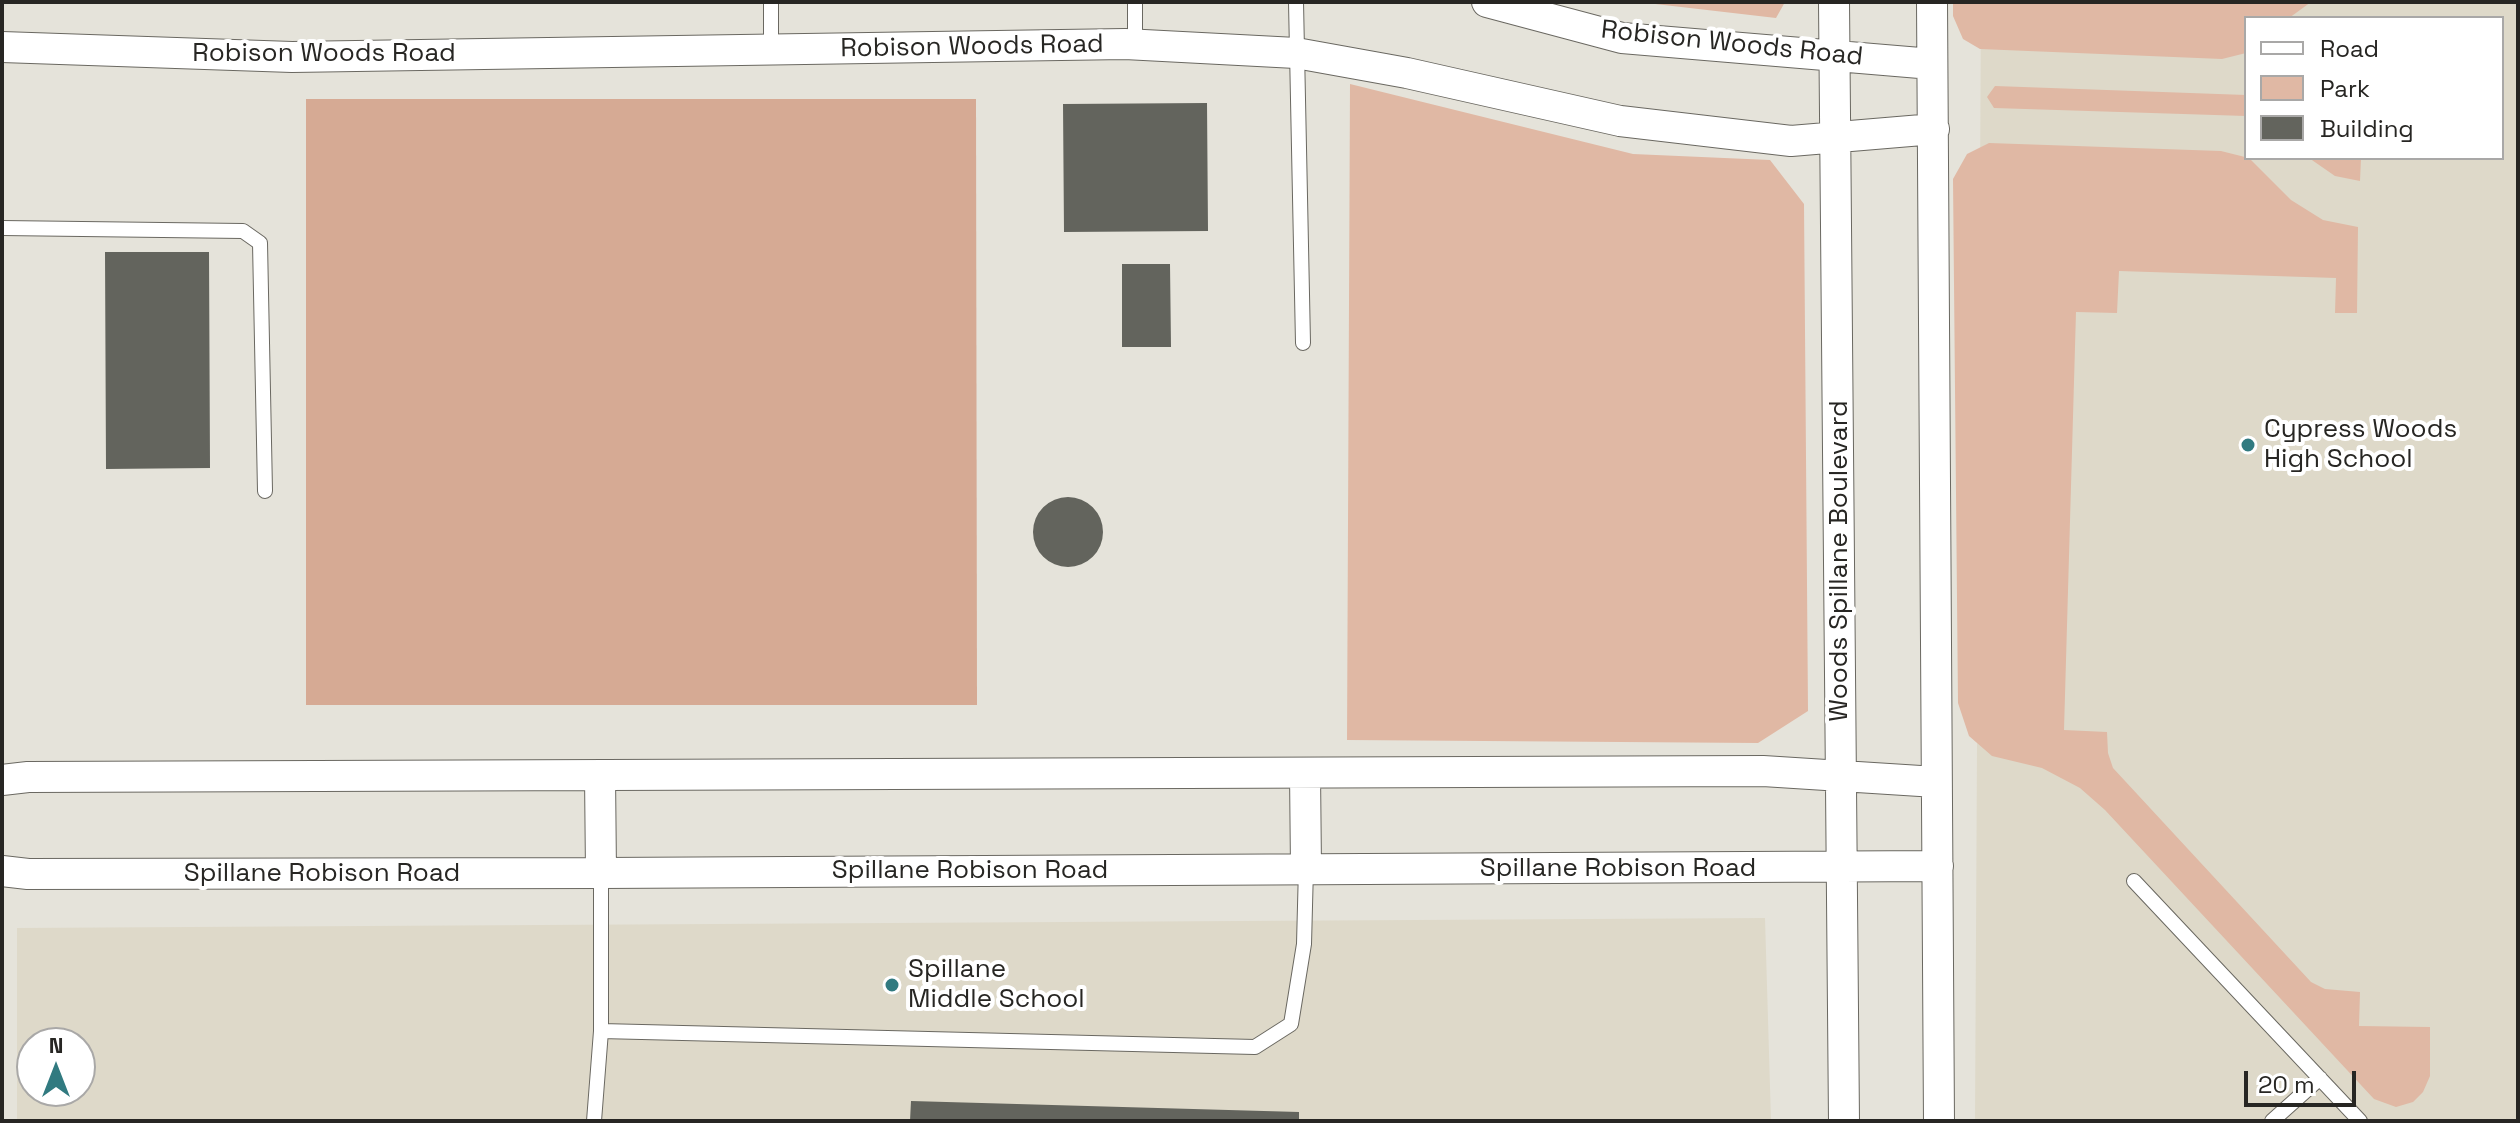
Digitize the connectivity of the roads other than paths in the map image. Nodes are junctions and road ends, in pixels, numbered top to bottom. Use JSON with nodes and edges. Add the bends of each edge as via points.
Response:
{"nodes":[{"id":1,"x":771,"y":2,"type":"edge"},
{"id":2,"x":1135,"y":2,"type":"edge"},
{"id":3,"x":1296,"y":2,"type":"edge"},
{"id":4,"x":1487,"y":2,"type":"edge"},
{"id":5,"x":1834,"y":2,"type":"edge"},
{"id":6,"x":1932,"y":2,"type":"edge"},
{"id":7,"x":1135,"y":45,"type":"junction"},
{"id":8,"x":2,"y":47,"type":"edge"},
{"id":9,"x":771,"y":51,"type":"junction"},
{"id":10,"x":1296,"y":53,"type":"junction"},
{"id":11,"x":1835,"y":54,"type":"junction"},
{"id":12,"x":1932,"y":64,"type":"junction"},
{"id":13,"x":1934,"y":129,"type":"junction"},
{"id":14,"x":1836,"y":136,"type":"junction"},
{"id":15,"x":2,"y":228,"type":"edge"},
{"id":16,"x":1303,"y":343,"type":"dead end"},
{"id":17,"x":265,"y":491,"type":"dead end"},
{"id":18,"x":1305,"y":773,"type":"junction"},
{"id":19,"x":600,"y":775,"type":"junction"},
{"id":20,"x":1841,"y":776,"type":"junction"},
{"id":21,"x":2,"y":780,"type":"edge"},
{"id":22,"x":1936,"y":782,"type":"junction"},
{"id":23,"x":1938,"y":866,"type":"junction"},
{"id":24,"x":1306,"y":868,"type":"junction"},
{"id":25,"x":1842,"y":868,"type":"junction"},
{"id":26,"x":2,"y":871,"type":"edge"},
{"id":27,"x":601,"y":873,"type":"junction"},
{"id":28,"x":2134,"y":881,"type":"dead end"},
{"id":29,"x":601,"y":1031,"type":"junction"},
{"id":30,"x":2320,"y":1078,"type":"junction"},
{"id":31,"x":594,"y":1121,"type":"edge"},
{"id":32,"x":1844,"y":1121,"type":"edge"},
{"id":33,"x":1939,"y":1121,"type":"edge"},
{"id":34,"x":2272,"y":1121,"type":"edge"},
{"id":35,"x":2360,"y":1121,"type":"edge"}],
"edges":[{"from":1,"to":9,"type":"lane"},
{"from":2,"to":7,"type":"lane"},
{"from":3,"to":10,"type":"lane"},
{"from":4,"to":11,"type":"street","name":"Robison Woods Road","via":[[1622,38]]},
{"from":5,"to":11,"type":"street","name":"Woods Spillane Boulevard"},
{"from":6,"to":12,"type":"street"},
{"from":7,"to":9,"type":"street","name":"Robison Woods Road"},
{"from":7,"to":10,"type":"street","name":"Robison Woods Road"},
{"from":8,"to":9,"type":"street","name":"Robison Woods Road","via":[[292,57]]},
{"from":10,"to":14,"type":"street","name":"Robison Woods Road","via":[[1620,121],[1791,141]]},
{"from":10,"to":16,"type":"lane"},
{"from":11,"to":12,"type":"street","name":"Robison Woods Road"},
{"from":11,"to":14,"type":"street","name":"Woods Spillane Boulevard"},
{"from":12,"to":13,"type":"street"},
{"from":13,"to":14,"type":"street","name":"Robison Woods Road"},
{"from":13,"to":22,"type":"street"},
{"from":14,"to":20,"type":"street","name":"Woods Spillane Boulevard"},
{"from":15,"to":17,"type":"lane","via":[[243,231],[260,243]]},
{"from":18,"to":19,"type":"street"},
{"from":18,"to":20,"type":"street","via":[[1763,771]]},
{"from":18,"to":24,"type":"street"},
{"from":19,"to":21,"type":"street"},
{"from":19,"to":27,"type":"street"},
{"from":20,"to":22,"type":"street"},
{"from":20,"to":25,"type":"street","name":"Woods Spillane Boulevard"},
{"from":22,"to":23,"type":"street"},
{"from":23,"to":25,"type":"street","name":"Spillane Robison Road"},
{"from":23,"to":33,"type":"street"},
{"from":24,"to":25,"type":"street","name":"Spillane Robison Road"},
{"from":24,"to":27,"type":"street","name":"Spillane Robison Road"},
{"from":24,"to":29,"type":"lane","via":[[1304,944],[1291,1024],[1255,1047]]},
{"from":25,"to":32,"type":"street","name":"Woods Spillane Boulevard"},
{"from":26,"to":27,"type":"street","name":"Spillane Robison Road"},
{"from":27,"to":29,"type":"lane"},
{"from":28,"to":30,"type":"lane"},
{"from":29,"to":31,"type":"lane"},
{"from":30,"to":34,"type":"lane"},
{"from":30,"to":35,"type":"lane"}]}
